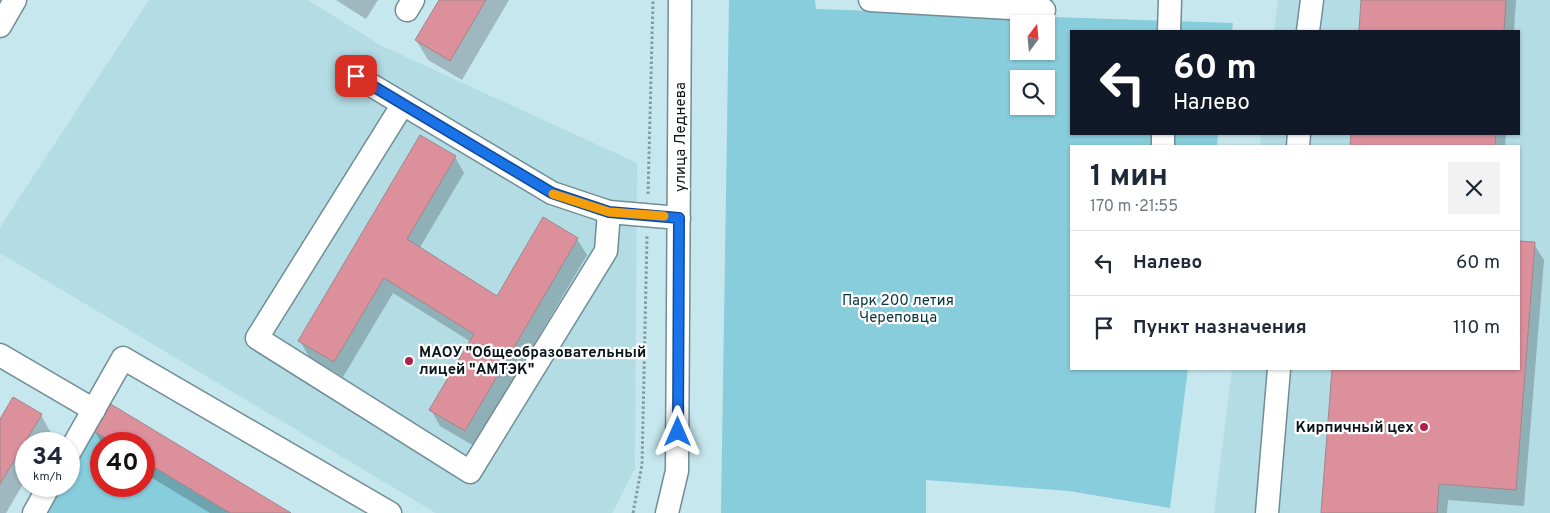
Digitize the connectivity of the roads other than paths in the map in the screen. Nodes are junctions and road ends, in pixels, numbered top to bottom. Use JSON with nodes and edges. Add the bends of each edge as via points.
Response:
{"nodes":[{"id":1,"x":15,"y":0,"type":"edge"},
{"id":2,"x":680,"y":0,"type":"edge"},
{"id":3,"x":870,"y":0,"type":"edge"},
{"id":4,"x":1170,"y":0,"type":"edge"},
{"id":5,"x":1312,"y":0,"type":"edge"},
{"id":6,"x":1044,"y":10,"type":"dead end"},
{"id":7,"x":0,"y":26,"type":"edge"},
{"id":8,"x":1169,"y":30,"type":"edge"},
{"id":9,"x":1308,"y":30,"type":"edge"},
{"id":10,"x":356,"y":76,"type":"dead end"},
{"id":11,"x":403,"y":104,"type":"junction"},
{"id":12,"x":609,"y":212,"type":"junction"},
{"id":13,"x":679,"y":218,"type":"junction"},
{"id":14,"x":0,"y":355,"type":"edge"},
{"id":15,"x":1279,"y":370,"type":"edge"},
{"id":16,"x":94,"y":410,"type":"junction"},
{"id":17,"x":80,"y":434,"type":"edge"},
{"id":18,"x":43,"y":497,"type":"edge"},
{"id":19,"x":34,"y":513,"type":"edge"},
{"id":20,"x":390,"y":513,"type":"edge"},
{"id":21,"x":667,"y":513,"type":"edge"},
{"id":22,"x":1267,"y":513,"type":"edge"}],
"edges":[{"from":1,"to":7,"type":"street"},
{"from":2,"to":13,"type":"street","name":"улица Леднева"},
{"from":3,"to":6,"type":"street"},
{"from":4,"to":8,"type":"street"},
{"from":5,"to":9,"type":"street"},
{"from":10,"to":11,"type":"street"},
{"from":11,"to":12,"type":"street","via":[[552,193]]},
{"from":11,"to":12,"type":"street","via":[[257,338],[470,472],[606,251]]},
{"from":12,"to":13,"type":"street"},
{"from":13,"to":21,"type":"street","name":"улица Леднева","via":[[677,471]]},
{"from":14,"to":16,"type":"street"},
{"from":15,"to":22,"type":"street"},
{"from":16,"to":17,"type":"street"},
{"from":16,"to":20,"type":"street","via":[[123,358]]},
{"from":18,"to":19,"type":"street"}]}
